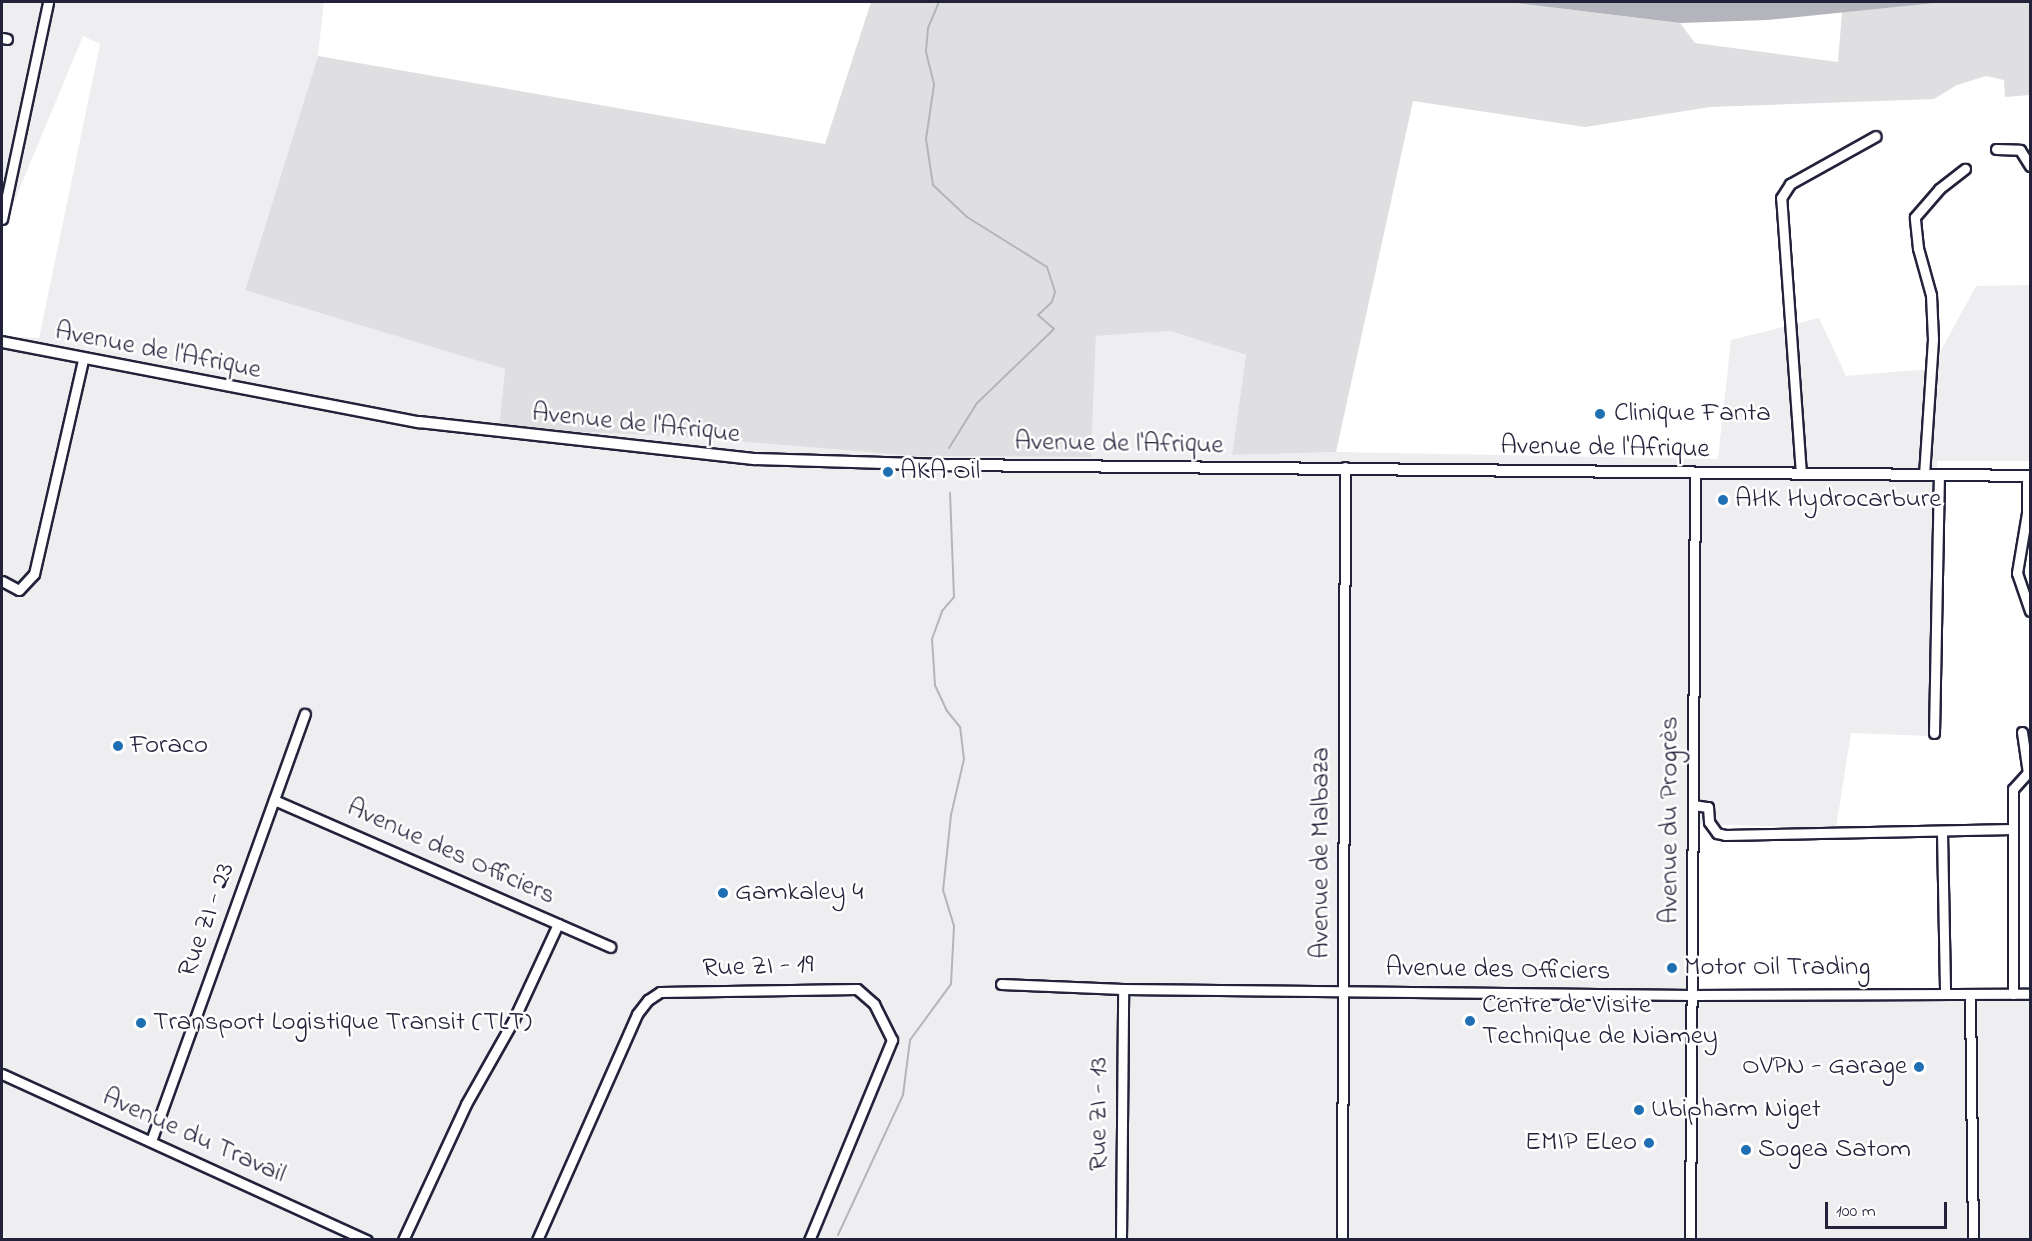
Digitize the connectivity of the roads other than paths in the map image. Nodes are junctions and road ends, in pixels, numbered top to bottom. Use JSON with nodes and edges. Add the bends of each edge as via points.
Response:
{"nodes":[{"id":1,"x":48,"y":2,"type":"edge"},
{"id":2,"x":1876,"y":136,"type":"dead end"},
{"id":3,"x":1996,"y":149,"type":"dead end"},
{"id":4,"x":2031,"y":166,"type":"edge"},
{"id":5,"x":1965,"y":169,"type":"dead end"},
{"id":6,"x":2,"y":219,"type":"edge"},
{"id":7,"x":2,"y":342,"type":"edge"},
{"id":8,"x":83,"y":360,"type":"junction"},
{"id":9,"x":1345,"y":467,"type":"junction"},
{"id":10,"x":1695,"y":472,"type":"junction"},
{"id":11,"x":1801,"y":474,"type":"junction"},
{"id":12,"x":1924,"y":475,"type":"junction"},
{"id":13,"x":1939,"y":475,"type":"junction"},
{"id":14,"x":2029,"y":476,"type":"edge"},
{"id":15,"x":2,"y":581,"type":"edge"},
{"id":16,"x":2031,"y":611,"type":"edge"},
{"id":17,"x":305,"y":714,"type":"dead end"},
{"id":18,"x":1934,"y":732,"type":"dead end"},
{"id":19,"x":2022,"y":732,"type":"dead end"},
{"id":20,"x":2029,"y":771,"type":"edge"},
{"id":21,"x":274,"y":800,"type":"junction"},
{"id":22,"x":1693,"y":805,"type":"junction"},
{"id":23,"x":2013,"y":829,"type":"junction"},
{"id":24,"x":1942,"y":832,"type":"junction"},
{"id":25,"x":558,"y":924,"type":"junction"},
{"id":26,"x":610,"y":947,"type":"dead end"},
{"id":27,"x":1001,"y":984,"type":"dead end"},
{"id":28,"x":1123,"y":989,"type":"junction"},
{"id":29,"x":1343,"y":990,"type":"junction"},
{"id":30,"x":1945,"y":994,"type":"junction"},
{"id":31,"x":2013,"y":994,"type":"junction"},
{"id":32,"x":2031,"y":994,"type":"edge"},
{"id":33,"x":1691,"y":995,"type":"junction"},
{"id":34,"x":1970,"y":995,"type":"junction"},
{"id":35,"x":2,"y":1074,"type":"edge"},
{"id":36,"x":151,"y":1141,"type":"junction"},
{"id":37,"x":368,"y":1239,"type":"edge"},
{"id":38,"x":403,"y":1239,"type":"edge"},
{"id":39,"x":537,"y":1239,"type":"edge"},
{"id":40,"x":809,"y":1239,"type":"edge"},
{"id":41,"x":1121,"y":1239,"type":"edge"},
{"id":42,"x":1342,"y":1239,"type":"edge"},
{"id":43,"x":1690,"y":1239,"type":"edge"},
{"id":44,"x":1973,"y":1239,"type":"edge"}],
"edges":[{"from":1,"to":6,"type":"street"},
{"from":2,"to":11,"type":"street","via":[[1790,184],[1781,198]]},
{"from":3,"to":4,"type":"street","via":[[2020,150]]},
{"from":5,"to":12,"type":"street","via":[[1939,189],[1915,217],[1918,248],[1931,296],[1933,339]]},
{"from":7,"to":8,"type":"main road","name":"Avenue de l'Afrique"},
{"from":8,"to":9,"type":"main road","name":"Avenue de l'Afrique","via":[[419,422],[756,459],[952,465]]},
{"from":8,"to":15,"type":"street","via":[[34,574],[19,590]]},
{"from":9,"to":10,"type":"main road","name":"Avenue de l'Afrique"},
{"from":9,"to":29,"type":"street","name":"Avenue de Malbaza"},
{"from":10,"to":11,"type":"main road","name":"Avenue de l'Afrique"},
{"from":10,"to":22,"type":"street","name":"Avenue du Progrès"},
{"from":11,"to":12,"type":"main road","name":"Avenue de l'Afrique"},
{"from":12,"to":13,"type":"main road","name":"Avenue de l'Afrique"},
{"from":13,"to":14,"type":"main road","name":"Avenue de l'Afrique"},
{"from":13,"to":18,"type":"street"},
{"from":14,"to":16,"type":"street","via":[[2018,573]]},
{"from":17,"to":21,"type":"street","name":"Rue ZI - 23"},
{"from":19,"to":20,"type":"street"},
{"from":20,"to":23,"type":"street","via":[[2013,789]]},
{"from":21,"to":25,"type":"street","name":"Avenue des Officiers"},
{"from":21,"to":36,"type":"street","name":"Rue ZI - 23"},
{"from":22,"to":24,"type":"street","via":[[1708,807],[1708,822],[1721,834],[1908,829]]},
{"from":22,"to":33,"type":"street","name":"Avenue du Progrès"},
{"from":23,"to":24,"type":"street"},
{"from":23,"to":31,"type":"street"},
{"from":24,"to":30,"type":"street"},
{"from":25,"to":26,"type":"street","name":"Avenue des Officiers"},
{"from":25,"to":38,"type":"street","via":[[513,1020],[466,1104]]},
{"from":27,"to":28,"type":"street","name":"Avenue des Officiers"},
{"from":28,"to":29,"type":"street","name":"Avenue des Officiers"},
{"from":28,"to":41,"type":"street","name":"Rue ZI - 13"},
{"from":29,"to":33,"type":"street","name":"Avenue des Officiers"},
{"from":29,"to":42,"type":"street","name":"Avenue de Malbaza"},
{"from":30,"to":33,"type":"street","name":"Avenue des Officiers"},
{"from":30,"to":34,"type":"street","name":"Avenue des Officiers"},
{"from":31,"to":32,"type":"street","name":"Avenue des Officiers"},
{"from":31,"to":34,"type":"street","name":"Avenue des Officiers"},
{"from":33,"to":43,"type":"street","name":"Avenue du Progrès"},
{"from":34,"to":44,"type":"street"},
{"from":35,"to":36,"type":"street","name":"Avenue du Travail"},
{"from":36,"to":37,"type":"street","name":"Avenue du Travail"},
{"from":39,"to":40,"type":"street","name":"Rue ZI - 19","via":[[637,1014],[648,1000],[660,992],[857,989],[874,1004],[892,1040]]}]}
